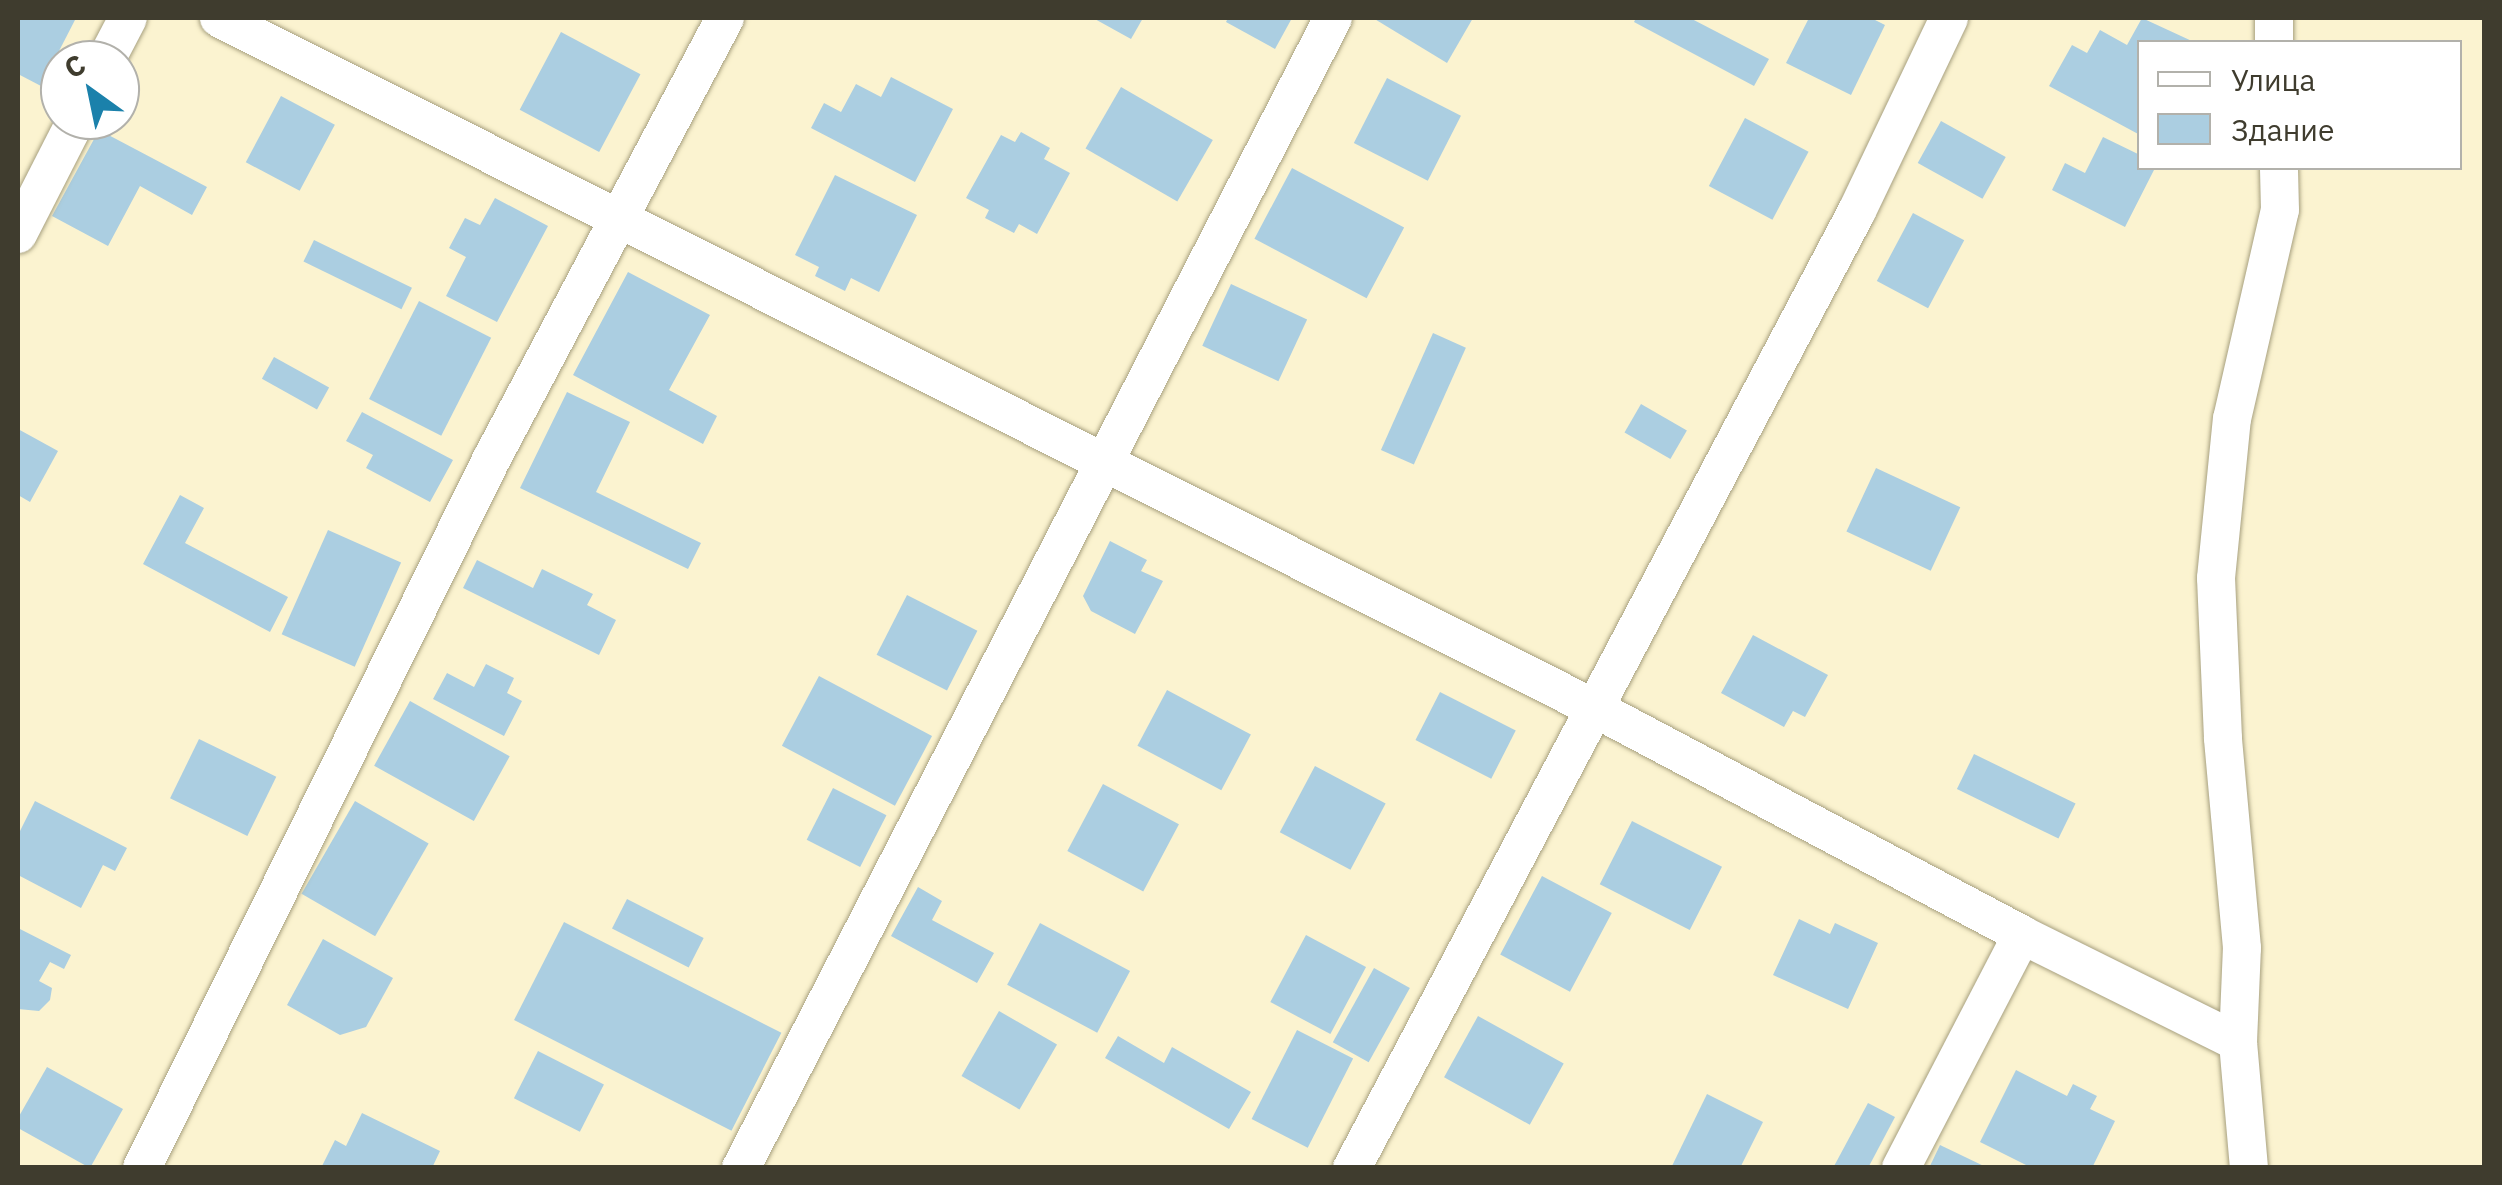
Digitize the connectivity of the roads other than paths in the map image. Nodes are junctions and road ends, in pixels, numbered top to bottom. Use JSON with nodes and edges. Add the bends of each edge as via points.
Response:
{"nodes":[{"id":1,"x":219,"y":18,"type":"edge"},
{"id":2,"x":725,"y":18,"type":"edge"},
{"id":3,"x":1332,"y":18,"type":"edge"},
{"id":4,"x":1949,"y":18,"type":"edge"},
{"id":5,"x":66,"y":140,"type":"edge"},
{"id":6,"x":2278,"y":170,"type":"edge"},
{"id":7,"x":618,"y":217,"type":"junction"},
{"id":8,"x":18,"y":234,"type":"edge"},
{"id":9,"x":1100,"y":462,"type":"junction"},
{"id":10,"x":1596,"y":709,"type":"junction"},
{"id":11,"x":2022,"y":935,"type":"junction"},
{"id":12,"x":2238,"y":1042,"type":"junction"},
{"id":13,"x":142,"y":1168,"type":"edge"},
{"id":14,"x":742,"y":1168,"type":"edge"},
{"id":15,"x":1352,"y":1168,"type":"edge"},
{"id":16,"x":1901,"y":1168,"type":"edge"},
{"id":17,"x":2250,"y":1168,"type":"edge"}],
"edges":[{"from":1,"to":7,"type":"street"},
{"from":2,"to":7,"type":"street"},
{"from":3,"to":9,"type":"street"},
{"from":4,"to":10,"type":"street","via":[[1857,211]]},
{"from":5,"to":8,"type":"street"},
{"from":6,"to":12,"type":"street","via":[[2280,210],[2232,419],[2216,578],[2242,948]]},
{"from":7,"to":9,"type":"street"},
{"from":7,"to":13,"type":"street"},
{"from":9,"to":10,"type":"street"},
{"from":9,"to":14,"type":"street"},
{"from":10,"to":11,"type":"street"},
{"from":10,"to":15,"type":"street"},
{"from":11,"to":12,"type":"street"},
{"from":11,"to":16,"type":"street"},
{"from":12,"to":17,"type":"street"}]}
